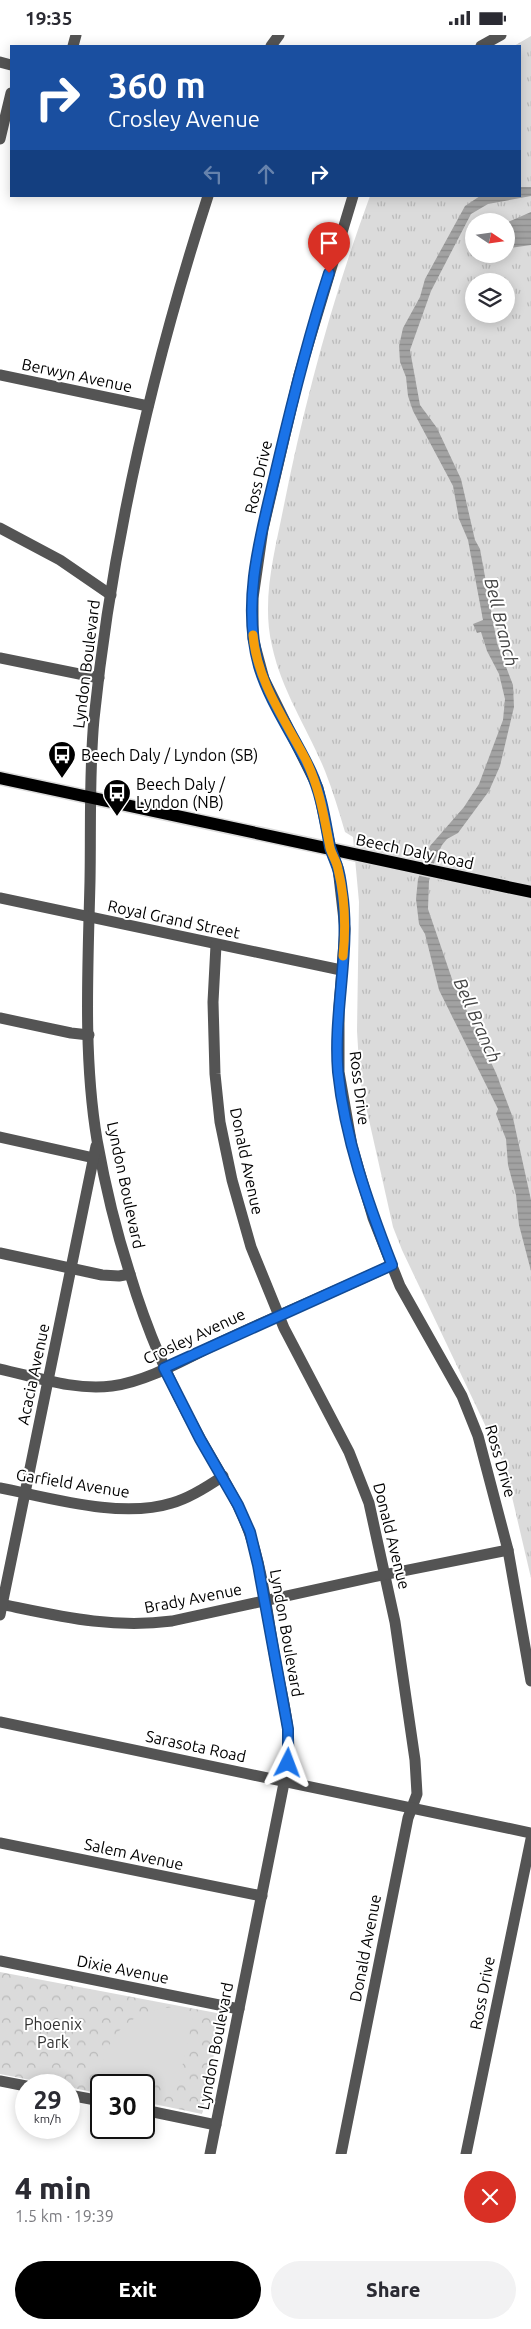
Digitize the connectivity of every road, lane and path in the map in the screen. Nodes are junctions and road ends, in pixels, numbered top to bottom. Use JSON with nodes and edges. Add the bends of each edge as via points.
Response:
{"nodes":[{"id":1,"x":501,"y":35,"type":"edge"},
{"id":2,"x":483,"y":45,"type":"edge"},
{"id":3,"x":10,"y":97,"type":"edge"},
{"id":4,"x":0,"y":139,"type":"edge"},
{"id":5,"x":208,"y":197,"type":"edge"},
{"id":6,"x":353,"y":197,"type":"edge"},
{"id":7,"x":0,"y":375,"type":"edge"},
{"id":8,"x":148,"y":406,"type":"junction"},
{"id":9,"x":0,"y":528,"type":"edge"},
{"id":10,"x":111,"y":595,"type":"junction"},
{"id":11,"x":0,"y":658,"type":"edge"},
{"id":12,"x":99,"y":678,"type":"junction"},
{"id":13,"x":0,"y":778,"type":"edge"},
{"id":14,"x":92,"y":797,"type":"junction"},
{"id":15,"x":331,"y":850,"type":"junction"},
{"id":16,"x":531,"y":892,"type":"edge"},
{"id":17,"x":0,"y":898,"type":"edge"},
{"id":18,"x":89,"y":917,"type":"junction"},
{"id":19,"x":216,"y":945,"type":"junction"},
{"id":20,"x":342,"y":971,"type":"junction"},
{"id":21,"x":0,"y":1018,"type":"edge"},
{"id":22,"x":89,"y":1035,"type":"junction"},
{"id":23,"x":0,"y":1137,"type":"edge"},
{"id":24,"x":97,"y":1140,"type":"junction"},
{"id":25,"x":94,"y":1158,"type":"junction"},
{"id":26,"x":0,"y":1253,"type":"edge"},
{"id":27,"x":392,"y":1265,"type":"junction"},
{"id":28,"x":71,"y":1269,"type":"junction"},
{"id":29,"x":130,"y":1274,"type":"junction"},
{"id":30,"x":279,"y":1316,"type":"junction"},
{"id":31,"x":164,"y":1368,"type":"junction"},
{"id":32,"x":0,"y":1369,"type":"edge"},
{"id":33,"x":49,"y":1381,"type":"junction"},
{"id":34,"x":223,"y":1476,"type":"junction"},
{"id":35,"x":0,"y":1488,"type":"edge"},
{"id":36,"x":25,"y":1493,"type":"junction"},
{"id":37,"x":508,"y":1550,"type":"junction"},
{"id":38,"x":385,"y":1575,"type":"junction"},
{"id":39,"x":264,"y":1601,"type":"junction"},
{"id":40,"x":1,"y":1608,"type":"edge"},
{"id":41,"x":531,"y":1681,"type":"edge"},
{"id":42,"x":0,"y":1722,"type":"edge"},
{"id":43,"x":284,"y":1782,"type":"junction"},
{"id":44,"x":412,"y":1808,"type":"junction"},
{"id":45,"x":531,"y":1833,"type":"edge"},
{"id":46,"x":531,"y":1839,"type":"edge"},
{"id":47,"x":0,"y":1843,"type":"edge"},
{"id":48,"x":262,"y":1896,"type":"junction"},
{"id":49,"x":0,"y":1961,"type":"edge"},
{"id":50,"x":239,"y":2009,"type":"junction"},
{"id":51,"x":0,"y":2081,"type":"edge"},
{"id":52,"x":15,"y":2084,"type":"edge"},
{"id":53,"x":155,"y":2112,"type":"edge"},
{"id":54,"x":216,"y":2125,"type":"junction"},
{"id":55,"x":210,"y":2154,"type":"edge"},
{"id":56,"x":340,"y":2154,"type":"edge"},
{"id":57,"x":466,"y":2154,"type":"edge"}],
"edges":[{"from":1,"to":2,"type":"street"},
{"from":3,"to":4,"type":"street"},
{"from":5,"to":8,"type":"street","name":"Lyndon Boulevard"},
{"from":6,"to":15,"type":"street","name":"Ross Drive","via":[[299,375],[263,529],[252,598],[253,638],[260,668],[315,782]]},
{"from":7,"to":8,"type":"street","name":"Berwyn Avenue"},
{"from":8,"to":10,"type":"street","name":"Lyndon Boulevard","via":[[126,504]]},
{"from":9,"to":10,"type":"street","via":[[60,560]]},
{"from":10,"to":12,"type":"street","name":"Lyndon Boulevard"},
{"from":11,"to":12,"type":"street"},
{"from":12,"to":14,"type":"street","name":"Lyndon Boulevard"},
{"from":13,"to":14,"type":"main road","name":"Beech Daly Road"},
{"from":14,"to":15,"type":"main road","name":"Beech Daly Road"},
{"from":14,"to":18,"type":"street","name":"Lyndon Boulevard"},
{"from":15,"to":16,"type":"main road","name":"Beech Daly Road"},
{"from":15,"to":20,"type":"street","name":"Ross Drive","via":[[338,868],[342,895],[345,929]]},
{"from":17,"to":18,"type":"street","name":"Royal Grand Street"},
{"from":18,"to":19,"type":"street","name":"Royal Grand Street"},
{"from":18,"to":22,"type":"street","name":"Lyndon Boulevard"},
{"from":19,"to":20,"type":"street","name":"Royal Grand Street"},
{"from":19,"to":30,"type":"street","name":"Donald Avenue","via":[[213,1025],[220,1122],[238,1205],[258,1267]]},
{"from":20,"to":27,"type":"street","name":"Ross Drive","via":[[338,1052],[343,1098],[362,1183]]},
{"from":21,"to":22,"type":"street"},
{"from":22,"to":24,"type":"street","name":"Lyndon Boulevard"},
{"from":23,"to":25,"type":"street"},
{"from":24,"to":25,"type":"street","name":"Acacia Avenue"},
{"from":24,"to":29,"type":"street","name":"Lyndon Boulevard"},
{"from":25,"to":28,"type":"street","name":"Acacia Avenue"},
{"from":26,"to":28,"type":"street"},
{"from":27,"to":30,"type":"street","name":"Crosley Avenue"},
{"from":27,"to":37,"type":"street","name":"Ross Drive","via":[[410,1307],[448,1369],[468,1410],[489,1470]]},
{"from":28,"to":29,"type":"street","via":[[102,1275]]},
{"from":28,"to":33,"type":"street","name":"Acacia Avenue"},
{"from":29,"to":31,"type":"street","name":"Lyndon Boulevard"},
{"from":30,"to":31,"type":"street","name":"Crosley Avenue"},
{"from":30,"to":38,"type":"street","name":"Donald Avenue","via":[[357,1468],[369,1503]]},
{"from":31,"to":33,"type":"street","name":"Crosley Avenue","via":[[141,1379],[112,1386]]},
{"from":31,"to":34,"type":"street","name":"Lyndon Boulevard"},
{"from":32,"to":33,"type":"street","name":"Crosley Avenue"},
{"from":33,"to":36,"type":"street","name":"Acacia Avenue"},
{"from":34,"to":36,"type":"street","name":"Garfield Avenue","via":[[179,1501],[141,1509],[103,1507]]},
{"from":34,"to":39,"type":"street","name":"Lyndon Boulevard","via":[[250,1532]]},
{"from":35,"to":36,"type":"street","name":"Garfield Avenue"},
{"from":36,"to":40,"type":"street","name":"Acacia Avenue"},
{"from":37,"to":38,"type":"street","name":"Brady Avenue"},
{"from":37,"to":41,"type":"street","name":"Ross Drive"},
{"from":38,"to":39,"type":"street","name":"Brady Avenue"},
{"from":38,"to":44,"type":"street","name":"Donald Avenue","via":[[415,1760],[417,1794]]},
{"from":39,"to":40,"type":"street","name":"Brady Avenue","via":[[172,1621],[127,1625]]},
{"from":39,"to":43,"type":"street","name":"Lyndon Boulevard","via":[[288,1729],[289,1752]]},
{"from":42,"to":43,"type":"street","name":"Sarasota Road"},
{"from":43,"to":44,"type":"street","name":"Sarasota Road"},
{"from":43,"to":48,"type":"street","name":"Lyndon Boulevard"},
{"from":44,"to":45,"type":"street","name":"Sarasota Road"},
{"from":44,"to":56,"type":"street","name":"Donald Avenue"},
{"from":46,"to":57,"type":"street","name":"Ross Drive"},
{"from":47,"to":48,"type":"street","name":"Salem Avenue"},
{"from":48,"to":50,"type":"street","name":"Lyndon Boulevard"},
{"from":49,"to":50,"type":"street","name":"Dixie Avenue"},
{"from":50,"to":54,"type":"street","name":"Lyndon Boulevard"},
{"from":51,"to":52,"type":"street"},
{"from":53,"to":54,"type":"street"},
{"from":54,"to":55,"type":"street","name":"Lyndon Boulevard"}]}
